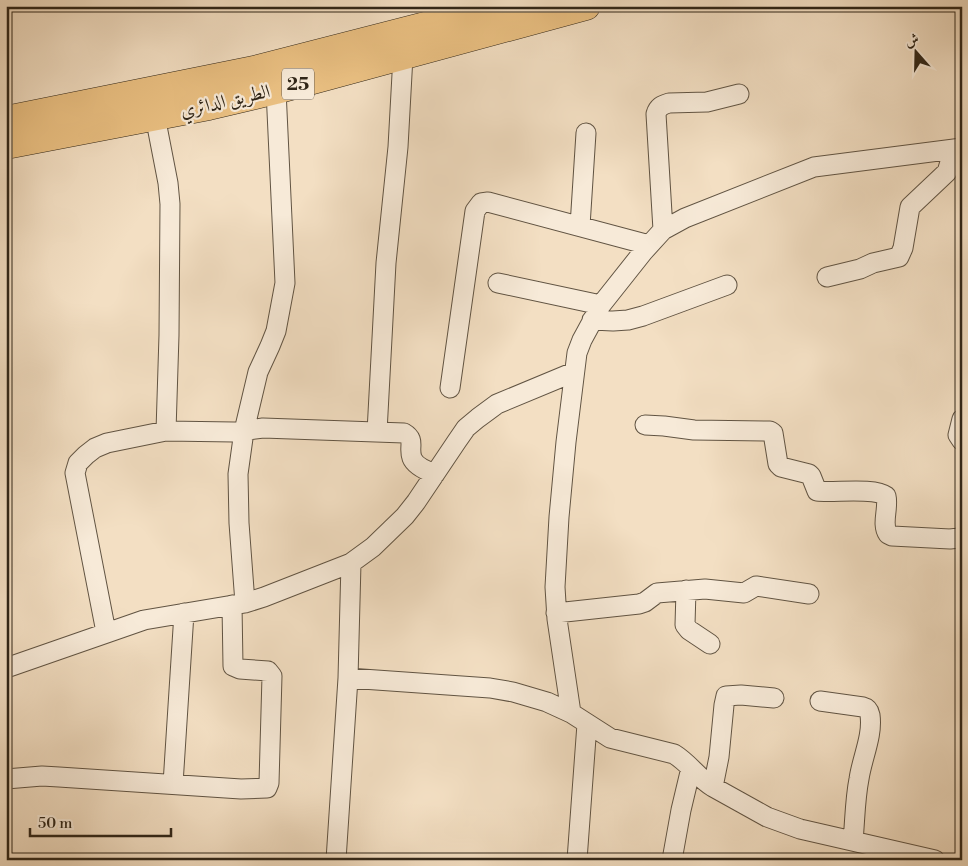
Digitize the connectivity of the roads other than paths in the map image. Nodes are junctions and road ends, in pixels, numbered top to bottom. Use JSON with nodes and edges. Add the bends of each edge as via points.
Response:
{"nodes":[{"id":1,"x":503,"y":6,"type":"edge"},
{"id":2,"x":586,"y":6,"type":"edge"},
{"id":3,"x":403,"y":56,"type":"junction"},
{"id":4,"x":276,"y":90,"type":"junction"},
{"id":5,"x":739,"y":94,"type":"dead end"},
{"id":6,"x":155,"y":116,"type":"junction"},
{"id":7,"x":6,"y":120,"type":"edge"},
{"id":8,"x":586,"y":133,"type":"dead end"},
{"id":9,"x":6,"y":145,"type":"edge"},
{"id":10,"x":958,"y":148,"type":"edge"},
{"id":11,"x":580,"y":226,"type":"junction"},
{"id":12,"x":663,"y":230,"type":"junction"},
{"id":13,"x":649,"y":245,"type":"junction"},
{"id":14,"x":827,"y":277,"type":"dead end"},
{"id":15,"x":498,"y":282,"type":"dead end"},
{"id":16,"x":727,"y":285,"type":"dead end"},
{"id":17,"x":597,"y":313,"type":"junction"},
{"id":18,"x":574,"y":372,"type":"junction"},
{"id":19,"x":450,"y":388,"type":"dead end"},
{"id":20,"x":962,"y":419,"type":"edge"},
{"id":21,"x":645,"y":425,"type":"dead end"},
{"id":22,"x":244,"y":430,"type":"junction"},
{"id":23,"x":166,"y":431,"type":"junction"},
{"id":24,"x":377,"y":432,"type":"junction"},
{"id":25,"x":962,"y":441,"type":"edge"},
{"id":26,"x":434,"y":474,"type":"junction"},
{"id":27,"x":962,"y":536,"type":"edge"},
{"id":28,"x":352,"y":563,"type":"junction"},
{"id":29,"x":686,"y":590,"type":"junction"},
{"id":30,"x":809,"y":594,"type":"dead end"},
{"id":31,"x":239,"y":604,"type":"junction"},
{"id":32,"x":184,"y":613,"type":"junction"},
{"id":33,"x":556,"y":613,"type":"junction"},
{"id":34,"x":106,"y":632,"type":"junction"},
{"id":35,"x":710,"y":644,"type":"dead end"},
{"id":36,"x":6,"y":668,"type":"edge"},
{"id":37,"x":348,"y":678,"type":"junction"},
{"id":38,"x":774,"y":698,"type":"dead end"},
{"id":39,"x":820,"y":701,"type":"dead end"},
{"id":40,"x":571,"y":713,"type":"junction"},
{"id":41,"x":587,"y":724,"type":"junction"},
{"id":42,"x":691,"y":768,"type":"junction"},
{"id":43,"x":6,"y":779,"type":"edge"},
{"id":44,"x":173,"y":784,"type":"junction"},
{"id":45,"x":713,"y":787,"type":"junction"},
{"id":46,"x":853,"y":841,"type":"junction"},
{"id":47,"x":336,"y":860,"type":"edge"},
{"id":48,"x":577,"y":860,"type":"edge"},
{"id":49,"x":672,"y":860,"type":"edge"},
{"id":50,"x":935,"y":860,"type":"edge"}],
"edges":[{"from":1,"to":7,"type":"highway","name":"الطريق الدائري","number":"25","via":[[254,70]]},
{"from":2,"to":3,"type":"highway","name":"الطريق الدائري","number":"25"},
{"from":3,"to":4,"type":"highway","name":"الطريق الدائري","number":"25"},
{"from":3,"to":24,"type":"street","via":[[398,148],[386,263]]},
{"from":4,"to":6,"type":"highway","name":"الطريق الدائري","number":"25"},
{"from":4,"to":22,"type":"street","via":[[285,283],[276,331],[258,372]]},
{"from":5,"to":12,"type":"street","via":[[707,102],[663,104],[658,109]]},
{"from":6,"to":9,"type":"highway","name":"الطريق الدائري","number":"25"},
{"from":6,"to":23,"type":"street","via":[[170,204]]},
{"from":8,"to":11,"type":"street"},
{"from":10,"to":12,"type":"street","via":[[814,167],[685,218]]},
{"from":10,"to":14,"type":"street","via":[[947,172],[910,207],[904,248],[899,257]]},
{"from":11,"to":13,"type":"street"},
{"from":11,"to":19,"type":"street","via":[[488,202],[477,205]]},
{"from":12,"to":13,"type":"street"},
{"from":13,"to":17,"type":"street"},
{"from":15,"to":17,"type":"street"},
{"from":16,"to":17,"type":"street","via":[[636,318],[613,321]]},
{"from":17,"to":18,"type":"street","via":[[577,352]]},
{"from":18,"to":26,"type":"street","via":[[489,409],[466,428]]},
{"from":18,"to":33,"type":"street","via":[[558,517]]},
{"from":20,"to":25,"type":"street","via":[[958,435]]},
{"from":21,"to":27,"type":"street","via":[[773,433],[778,464],[809,474],[817,491],[871,492],[886,496],[885,528],[888,534],[942,538]]},
{"from":22,"to":23,"type":"street"},
{"from":22,"to":24,"type":"street"},
{"from":22,"to":31,"type":"street","via":[[238,474]]},
{"from":23,"to":34,"type":"street","via":[[107,443],[78,463],[75,473]]},
{"from":24,"to":26,"type":"street","via":[[409,436],[412,457]]},
{"from":26,"to":28,"type":"street","via":[[405,516]]},
{"from":28,"to":31,"type":"street","via":[[288,589]]},
{"from":28,"to":37,"type":"street"},
{"from":29,"to":30,"type":"street","via":[[744,593],[756,586]]},
{"from":29,"to":33,"type":"street","via":[[657,592],[639,604]]},
{"from":29,"to":35,"type":"street","via":[[685,625]]},
{"from":31,"to":32,"type":"street"},
{"from":31,"to":44,"type":"street","via":[[233,666],[268,671],[272,676],[269,783],[267,788],[261,789]]},
{"from":32,"to":34,"type":"street","via":[[144,620]]},
{"from":32,"to":44,"type":"street"},
{"from":33,"to":40,"type":"street"},
{"from":34,"to":36,"type":"street"},
{"from":37,"to":40,"type":"street","via":[[502,689]]},
{"from":37,"to":47,"type":"street"},
{"from":38,"to":45,"type":"street","via":[[726,696]]},
{"from":39,"to":46,"type":"street","via":[[863,706],[869,712]]},
{"from":40,"to":41,"type":"street"},
{"from":41,"to":42,"type":"street","via":[[610,738],[674,754]]},
{"from":41,"to":48,"type":"street"},
{"from":42,"to":45,"type":"street"},
{"from":42,"to":49,"type":"street"},
{"from":43,"to":44,"type":"street","via":[[50,777]]},
{"from":45,"to":46,"type":"street","via":[[780,823]]},
{"from":46,"to":50,"type":"street"}]}
